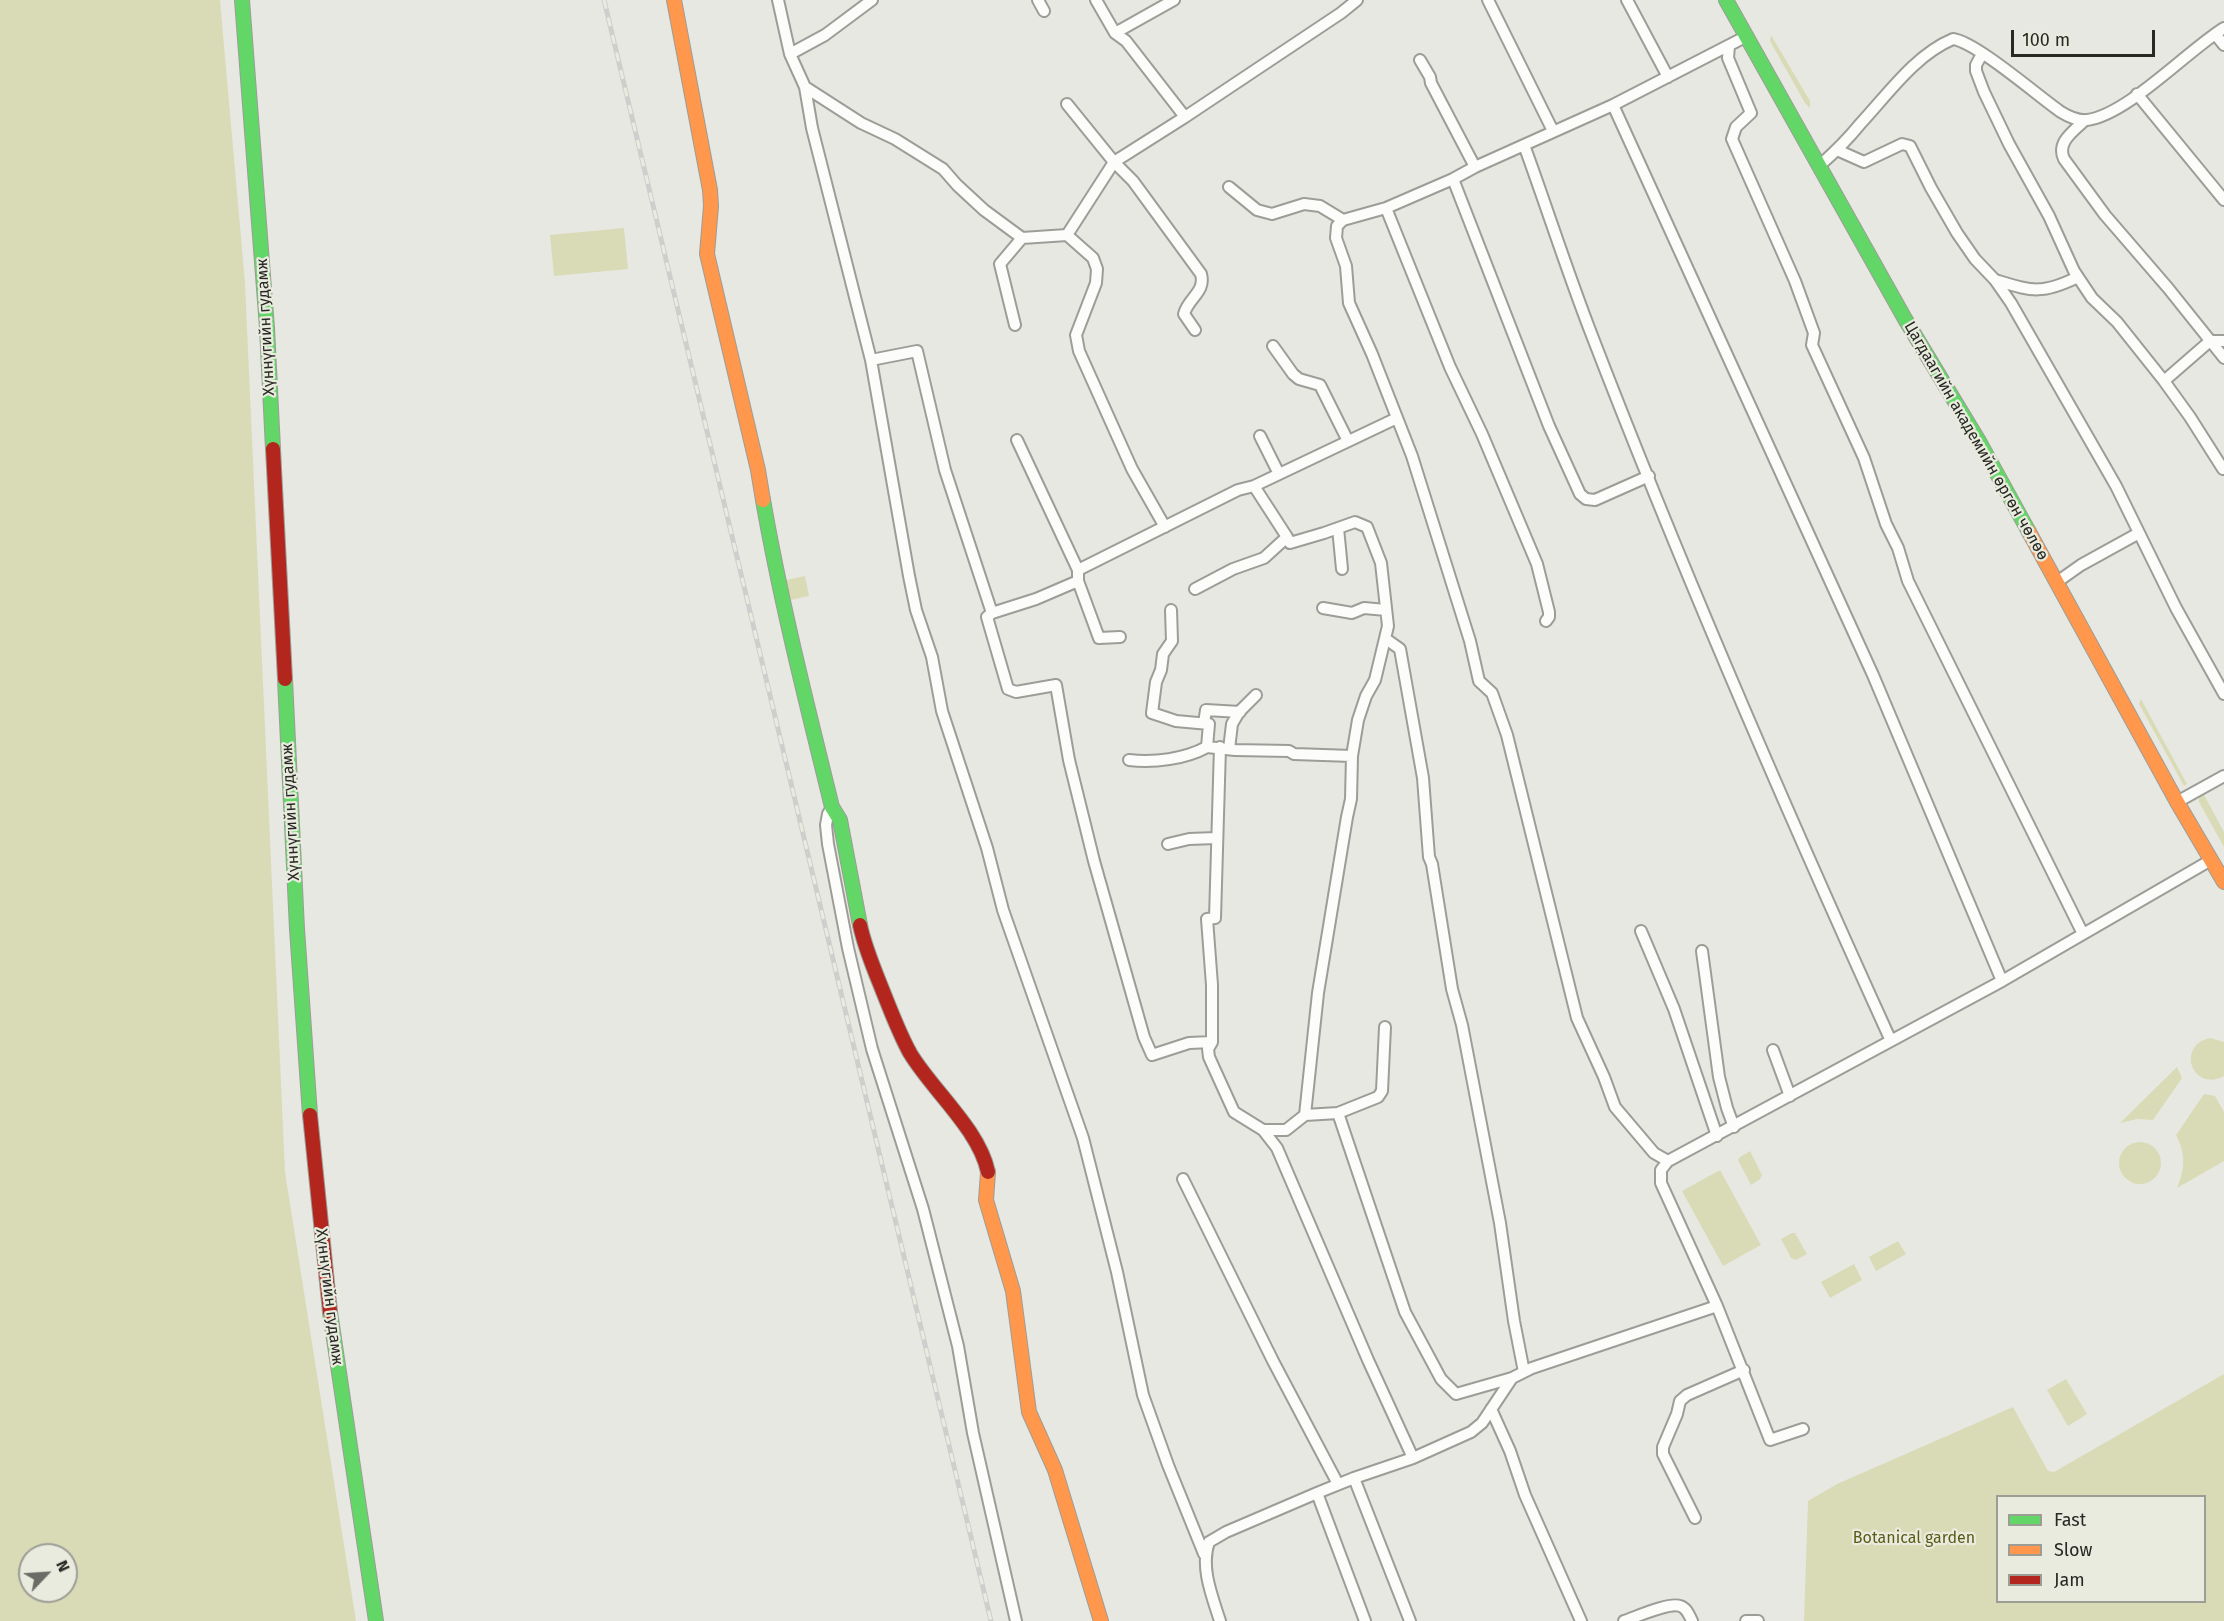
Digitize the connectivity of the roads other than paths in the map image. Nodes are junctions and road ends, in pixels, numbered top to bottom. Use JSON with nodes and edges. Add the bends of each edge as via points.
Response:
{"nodes":[{"id":1,"x":242,"y":0,"type":"edge"},
{"id":2,"x":674,"y":0,"type":"edge"},
{"id":3,"x":778,"y":0,"type":"edge"},
{"id":4,"x":1038,"y":0,"type":"edge"},
{"id":5,"x":1096,"y":0,"type":"edge"},
{"id":6,"x":1174,"y":0,"type":"edge"},
{"id":7,"x":1357,"y":0,"type":"edge"},
{"id":8,"x":1488,"y":0,"type":"edge"},
{"id":9,"x":1627,"y":0,"type":"edge"},
{"id":10,"x":1726,"y":0,"type":"edge"},
{"id":11,"x":869,"y":1,"type":"edge"},
{"id":12,"x":1044,"y":11,"type":"dead end"},
{"id":13,"x":2220,"y":31,"type":"edge"},
{"id":14,"x":1115,"y":33,"type":"junction"},
{"id":15,"x":1747,"y":36,"type":"junction"},
{"id":16,"x":2224,"y":45,"type":"edge"},
{"id":17,"x":1729,"y":46,"type":"junction"},
{"id":18,"x":790,"y":54,"type":"junction"},
{"id":19,"x":1982,"y":54,"type":"junction"},
{"id":20,"x":1420,"y":60,"type":"dead end"},
{"id":21,"x":1668,"y":77,"type":"junction"},
{"id":22,"x":805,"y":87,"type":"junction"},
{"id":23,"x":2137,"y":94,"type":"junction"},
{"id":24,"x":1067,"y":104,"type":"dead end"},
{"id":25,"x":1613,"y":105,"type":"junction"},
{"id":26,"x":1185,"y":117,"type":"junction"},
{"id":27,"x":2085,"y":120,"type":"junction"},
{"id":28,"x":1553,"y":131,"type":"junction"},
{"id":29,"x":1524,"y":146,"type":"junction"},
{"id":30,"x":1837,"y":150,"type":"junction"},
{"id":31,"x":1114,"y":162,"type":"junction"},
{"id":32,"x":1820,"y":166,"type":"junction"},
{"id":33,"x":1475,"y":167,"type":"junction"},
{"id":34,"x":1453,"y":179,"type":"junction"},
{"id":35,"x":1229,"y":187,"type":"dead end"},
{"id":36,"x":2224,"y":200,"type":"edge"},
{"id":37,"x":1386,"y":208,"type":"junction"},
{"id":38,"x":1343,"y":220,"type":"junction"},
{"id":39,"x":1067,"y":235,"type":"junction"},
{"id":40,"x":1022,"y":238,"type":"junction"},
{"id":41,"x":2078,"y":277,"type":"junction"},
{"id":42,"x":1995,"y":280,"type":"junction"},
{"id":43,"x":1015,"y":325,"type":"dead end"},
{"id":44,"x":1195,"y":330,"type":"dead end"},
{"id":45,"x":2210,"y":341,"type":"junction"},
{"id":46,"x":2224,"y":341,"type":"edge"},
{"id":47,"x":1273,"y":346,"type":"dead end"},
{"id":48,"x":2224,"y":358,"type":"edge"},
{"id":49,"x":871,"y":360,"type":"junction"},
{"id":50,"x":2164,"y":381,"type":"junction"},
{"id":51,"x":1397,"y":418,"type":"junction"},
{"id":52,"x":1260,"y":436,"type":"dead end"},
{"id":53,"x":1017,"y":440,"type":"dead end"},
{"id":54,"x":1348,"y":441,"type":"junction"},
{"id":55,"x":2223,"y":469,"type":"edge"},
{"id":56,"x":1280,"y":474,"type":"junction"},
{"id":57,"x":1649,"y":476,"type":"junction"},
{"id":58,"x":1254,"y":486,"type":"junction"},
{"id":59,"x":1165,"y":527,"type":"junction"},
{"id":60,"x":1338,"y":528,"type":"junction"},
{"id":61,"x":2139,"y":534,"type":"junction"},
{"id":62,"x":1287,"y":537,"type":"junction"},
{"id":63,"x":1341,"y":569,"type":"dead end"},
{"id":64,"x":1078,"y":576,"type":"junction"},
{"id":65,"x":2057,"y":582,"type":"junction"},
{"id":66,"x":1195,"y":589,"type":"dead end"},
{"id":67,"x":1323,"y":608,"type":"dead end"},
{"id":68,"x":1171,"y":610,"type":"dead end"},
{"id":69,"x":1386,"y":610,"type":"junction"},
{"id":70,"x":992,"y":613,"type":"junction"},
{"id":71,"x":1546,"y":621,"type":"dead end"},
{"id":72,"x":1120,"y":637,"type":"dead end"},
{"id":73,"x":1386,"y":639,"type":"junction"},
{"id":74,"x":2224,"y":694,"type":"edge"},
{"id":75,"x":1256,"y":695,"type":"dead end"},
{"id":76,"x":1240,"y":712,"type":"junction"},
{"id":77,"x":1204,"y":723,"type":"junction"},
{"id":78,"x":1207,"y":747,"type":"junction"},
{"id":79,"x":1224,"y":748,"type":"junction"},
{"id":80,"x":1352,"y":756,"type":"junction"},
{"id":81,"x":1129,"y":760,"type":"dead end"},
{"id":82,"x":2224,"y":776,"type":"edge"},
{"id":83,"x":2177,"y":802,"type":"junction"},
{"id":84,"x":832,"y":807,"type":"junction"},
{"id":85,"x":1216,"y":838,"type":"junction"},
{"id":86,"x":1168,"y":844,"type":"dead end"},
{"id":87,"x":2211,"y":860,"type":"junction"},
{"id":88,"x":2224,"y":882,"type":"edge"},
{"id":89,"x":1641,"y":931,"type":"dead end"},
{"id":90,"x":2083,"y":934,"type":"junction"},
{"id":91,"x":1702,"y":951,"type":"dead end"},
{"id":92,"x":2002,"y":981,"type":"junction"},
{"id":93,"x":1385,"y":1026,"type":"dead end"},
{"id":94,"x":1891,"y":1041,"type":"junction"},
{"id":95,"x":1212,"y":1042,"type":"junction"},
{"id":96,"x":1773,"y":1050,"type":"dead end"},
{"id":97,"x":1790,"y":1096,"type":"junction"},
{"id":98,"x":1338,"y":1113,"type":"junction"},
{"id":99,"x":1305,"y":1115,"type":"junction"},
{"id":100,"x":1734,"y":1126,"type":"junction"},
{"id":101,"x":1263,"y":1130,"type":"junction"},
{"id":102,"x":1717,"y":1136,"type":"junction"},
{"id":103,"x":1668,"y":1161,"type":"junction"},
{"id":104,"x":1183,"y":1179,"type":"dead end"},
{"id":105,"x":1717,"y":1306,"type":"junction"},
{"id":106,"x":1744,"y":1370,"type":"junction"},
{"id":107,"x":1524,"y":1372,"type":"junction"},
{"id":108,"x":1512,"y":1378,"type":"junction"},
{"id":109,"x":1491,"y":1409,"type":"junction"},
{"id":110,"x":1803,"y":1429,"type":"dead end"},
{"id":111,"x":1413,"y":1458,"type":"junction"},
{"id":112,"x":1354,"y":1478,"type":"junction"},
{"id":113,"x":1338,"y":1485,"type":"junction"},
{"id":114,"x":1317,"y":1493,"type":"junction"},
{"id":115,"x":1695,"y":1518,"type":"dead end"},
{"id":116,"x":1204,"y":1554,"type":"junction"},
{"id":117,"x":376,"y":1621,"type":"edge"},
{"id":118,"x":1016,"y":1621,"type":"edge"},
{"id":119,"x":1101,"y":1621,"type":"edge"},
{"id":120,"x":1220,"y":1621,"type":"edge"},
{"id":121,"x":1365,"y":1621,"type":"edge"},
{"id":122,"x":1410,"y":1621,"type":"edge"},
{"id":123,"x":1581,"y":1621,"type":"edge"},
{"id":124,"x":1624,"y":1621,"type":"edge"},
{"id":125,"x":1692,"y":1621,"type":"edge"},
{"id":126,"x":1746,"y":1621,"type":"edge"},
{"id":127,"x":1758,"y":1621,"type":"edge"}],
"edges":[{"from":1,"to":117,"type":"main road","name":"Хүннүгийн гудамж","via":[[266,308],[308,1101],[327,1288]]},
{"from":2,"to":84,"type":"main road","via":[[710,189],[707,254],[758,470],[802,689]]},
{"from":3,"to":18,"type":"street"},
{"from":4,"to":12,"type":"street"},
{"from":5,"to":14,"type":"street"},
{"from":6,"to":14,"type":"street"},
{"from":7,"to":26,"type":"street"},
{"from":8,"to":28,"type":"street"},
{"from":9,"to":21,"type":"street"},
{"from":10,"to":15,"type":"main road","name":"Цагдаагийн академийн өргөн чөлөө"},
{"from":11,"to":18,"type":"street","via":[[825,35]]},
{"from":13,"to":16,"type":"street"},
{"from":13,"to":23,"type":"street"},
{"from":14,"to":26,"type":"street","via":[[1126,41]]},
{"from":15,"to":17,"type":"street"},
{"from":15,"to":32,"type":"main road","name":"Цагдаагийн академийн өргөн чөлөө"},
{"from":17,"to":21,"type":"street"},
{"from":17,"to":90,"type":"street","via":[[1728,58],[1751,113],[1736,127],[1732,139],[1795,281],[1814,333],[1812,345],[1864,458],[1908,581]]},
{"from":18,"to":22,"type":"street"},
{"from":19,"to":27,"type":"street","via":[[2061,112]]},
{"from":19,"to":30,"type":"street","via":[[1957,40],[1944,44],[1910,70]]},
{"from":19,"to":41,"type":"street","via":[[1976,71],[1987,99]]},
{"from":20,"to":33,"type":"street"},
{"from":21,"to":25,"type":"street"},
{"from":22,"to":40,"type":"street","via":[[943,169],[984,210]]},
{"from":22,"to":49,"type":"street"},
{"from":23,"to":27,"type":"street","via":[[2106,114]]},
{"from":23,"to":36,"type":"street"},
{"from":24,"to":31,"type":"street"},
{"from":25,"to":28,"type":"street"},
{"from":25,"to":92,"type":"street","via":[[1873,675]]},
{"from":26,"to":31,"type":"street"},
{"from":27,"to":45,"type":"street","via":[[2063,144],[2064,159],[2105,215]]},
{"from":28,"to":29,"type":"street"},
{"from":29,"to":33,"type":"street"},
{"from":29,"to":57,"type":"street","via":[[1590,331]]},
{"from":30,"to":32,"type":"street"},
{"from":30,"to":42,"type":"street","via":[[1864,162],[1902,144],[1909,145],[1957,233]]},
{"from":31,"to":39,"type":"street"},
{"from":31,"to":44,"type":"street","via":[[1133,181],[1201,274],[1201,288],[1184,314]]},
{"from":32,"to":65,"type":"main road","name":"Цагдаагийн академийн өргөн чөлөө"},
{"from":33,"to":34,"type":"street"},
{"from":34,"to":37,"type":"street"},
{"from":34,"to":57,"type":"street","via":[[1549,426],[1580,494],[1595,500]]},
{"from":35,"to":38,"type":"street","via":[[1257,210],[1272,213],[1304,204],[1320,206]]},
{"from":37,"to":38,"type":"street"},
{"from":37,"to":71,"type":"street","via":[[1450,367],[1537,564],[1549,612]]},
{"from":38,"to":51,"type":"street","via":[[1336,226],[1336,238],[1346,266],[1350,303]]},
{"from":39,"to":40,"type":"street"},
{"from":39,"to":59,"type":"street","via":[[1093,258],[1097,269],[1076,335],[1078,351],[1132,469]]},
{"from":40,"to":43,"type":"street","via":[[1000,264]]},
{"from":41,"to":42,"type":"street","via":[[2043,291]]},
{"from":41,"to":50,"type":"street"},
{"from":42,"to":61,"type":"street","via":[[2090,441]]},
{"from":45,"to":46,"type":"street"},
{"from":45,"to":48,"type":"street"},
{"from":45,"to":50,"type":"street"},
{"from":47,"to":54,"type":"street","via":[[1299,379],[1320,385]]},
{"from":49,"to":70,"type":"street","via":[[916,351],[945,470]]},
{"from":49,"to":116,"type":"street","via":[[909,576],[932,657],[942,711],[1008,926],[1083,1138],[1143,1395]]},
{"from":50,"to":55,"type":"street"},
{"from":51,"to":54,"type":"street"},
{"from":51,"to":103,"type":"street","via":[[1425,495],[1479,681],[1492,693],[1504,726],[1577,1018],[1615,1107],[1654,1153]]},
{"from":52,"to":56,"type":"street"},
{"from":53,"to":64,"type":"street"},
{"from":54,"to":56,"type":"street"},
{"from":56,"to":58,"type":"street"},
{"from":57,"to":94,"type":"street","via":[[1773,776]]},
{"from":58,"to":59,"type":"street","via":[[1238,490]]},
{"from":58,"to":62,"type":"street"},
{"from":59,"to":64,"type":"street"},
{"from":60,"to":62,"type":"street","via":[[1290,543]]},
{"from":60,"to":63,"type":"street"},
{"from":60,"to":69,"type":"street","via":[[1355,522],[1367,527],[1381,563]]},
{"from":61,"to":65,"type":"street"},
{"from":61,"to":74,"type":"street"},
{"from":62,"to":66,"type":"street","via":[[1264,558]]},
{"from":64,"to":70,"type":"street","via":[[1036,598]]},
{"from":64,"to":72,"type":"street","via":[[1099,638]]},
{"from":65,"to":83,"type":"main road","name":"Цагдаагийн академийн өргөн чөлөө"},
{"from":67,"to":69,"type":"street","via":[[1352,613],[1364,608]]},
{"from":68,"to":77,"type":"street","via":[[1172,641],[1163,654],[1152,713],[1176,721]]},
{"from":69,"to":73,"type":"street"},
{"from":70,"to":95,"type":"street","via":[[987,617],[1008,689],[1016,692],[1056,685],[1069,760],[1094,861],[1152,1055],[1189,1043]]},
{"from":73,"to":80,"type":"street","via":[[1358,720]]},
{"from":73,"to":107,"type":"street","via":[[1400,649],[1423,778],[1429,857],[1500,1223]]},
{"from":75,"to":76,"type":"street"},
{"from":76,"to":77,"type":"street","via":[[1206,710]]},
{"from":76,"to":79,"type":"street"},
{"from":77,"to":78,"type":"street","via":[[1209,724]]},
{"from":78,"to":79,"type":"street"},
{"from":78,"to":81,"type":"street","via":[[1182,756],[1144,762]]},
{"from":79,"to":80,"type":"street"},
{"from":79,"to":85,"type":"street"},
{"from":80,"to":99,"type":"street","via":[[1352,799],[1318,993]]},
{"from":82,"to":83,"type":"street"},
{"from":83,"to":87,"type":"main road","name":"Цагдаагийн академийн өргөн чөлөө"},
{"from":84,"to":118,"type":"street","via":[[826,825],[828,844],[848,948],[872,1049],[923,1209],[955,1335]]},
{"from":84,"to":119,"type":"main road","via":[[840,820],[868,957],[899,1032],[986,1163],[986,1200],[1013,1291],[1029,1412],[1055,1470]]},
{"from":85,"to":86,"type":"street"},
{"from":85,"to":95,"type":"street","via":[[1215,918],[1207,919]]},
{"from":87,"to":88,"type":"main road","name":"Цагдаагийн академийн өргөн чөлөө"},
{"from":87,"to":90,"type":"street"},
{"from":89,"to":102,"type":"street","via":[[1674,1009]]},
{"from":90,"to":92,"type":"street"},
{"from":91,"to":100,"type":"street","via":[[1719,1077]]},
{"from":92,"to":94,"type":"street"},
{"from":93,"to":98,"type":"street","via":[[1382,1091],[1378,1097]]},
{"from":94,"to":97,"type":"street"},
{"from":95,"to":101,"type":"street","via":[[1209,1057],[1234,1112]]},
{"from":96,"to":97,"type":"street"},
{"from":97,"to":100,"type":"street"},
{"from":98,"to":99,"type":"street"},
{"from":98,"to":108,"type":"street","via":[[1405,1312],[1441,1379],[1456,1394]]},
{"from":99,"to":101,"type":"street","via":[[1286,1130]]},
{"from":100,"to":102,"type":"street"},
{"from":101,"to":111,"type":"street","via":[[1277,1148]]},
{"from":102,"to":103,"type":"street"},
{"from":103,"to":105,"type":"street","via":[[1661,1170],[1661,1184]]},
{"from":104,"to":113,"type":"street"},
{"from":105,"to":106,"type":"street"},
{"from":105,"to":107,"type":"street"},
{"from":106,"to":110,"type":"street","via":[[1770,1440]]},
{"from":106,"to":115,"type":"street","via":[[1680,1401],[1663,1447],[1663,1455]]},
{"from":107,"to":108,"type":"street"},
{"from":108,"to":109,"type":"street"},
{"from":109,"to":111,"type":"street","via":[[1471,1432]]},
{"from":109,"to":123,"type":"street"},
{"from":111,"to":112,"type":"street"},
{"from":112,"to":113,"type":"street"},
{"from":112,"to":122,"type":"street"},
{"from":113,"to":114,"type":"street"},
{"from":114,"to":116,"type":"street","via":[[1226,1532],[1209,1542]]},
{"from":114,"to":121,"type":"street"},
{"from":116,"to":120,"type":"street"},
{"from":124,"to":125,"type":"street","via":[[1679,1605]]},
{"from":126,"to":127,"type":"street"}]}
